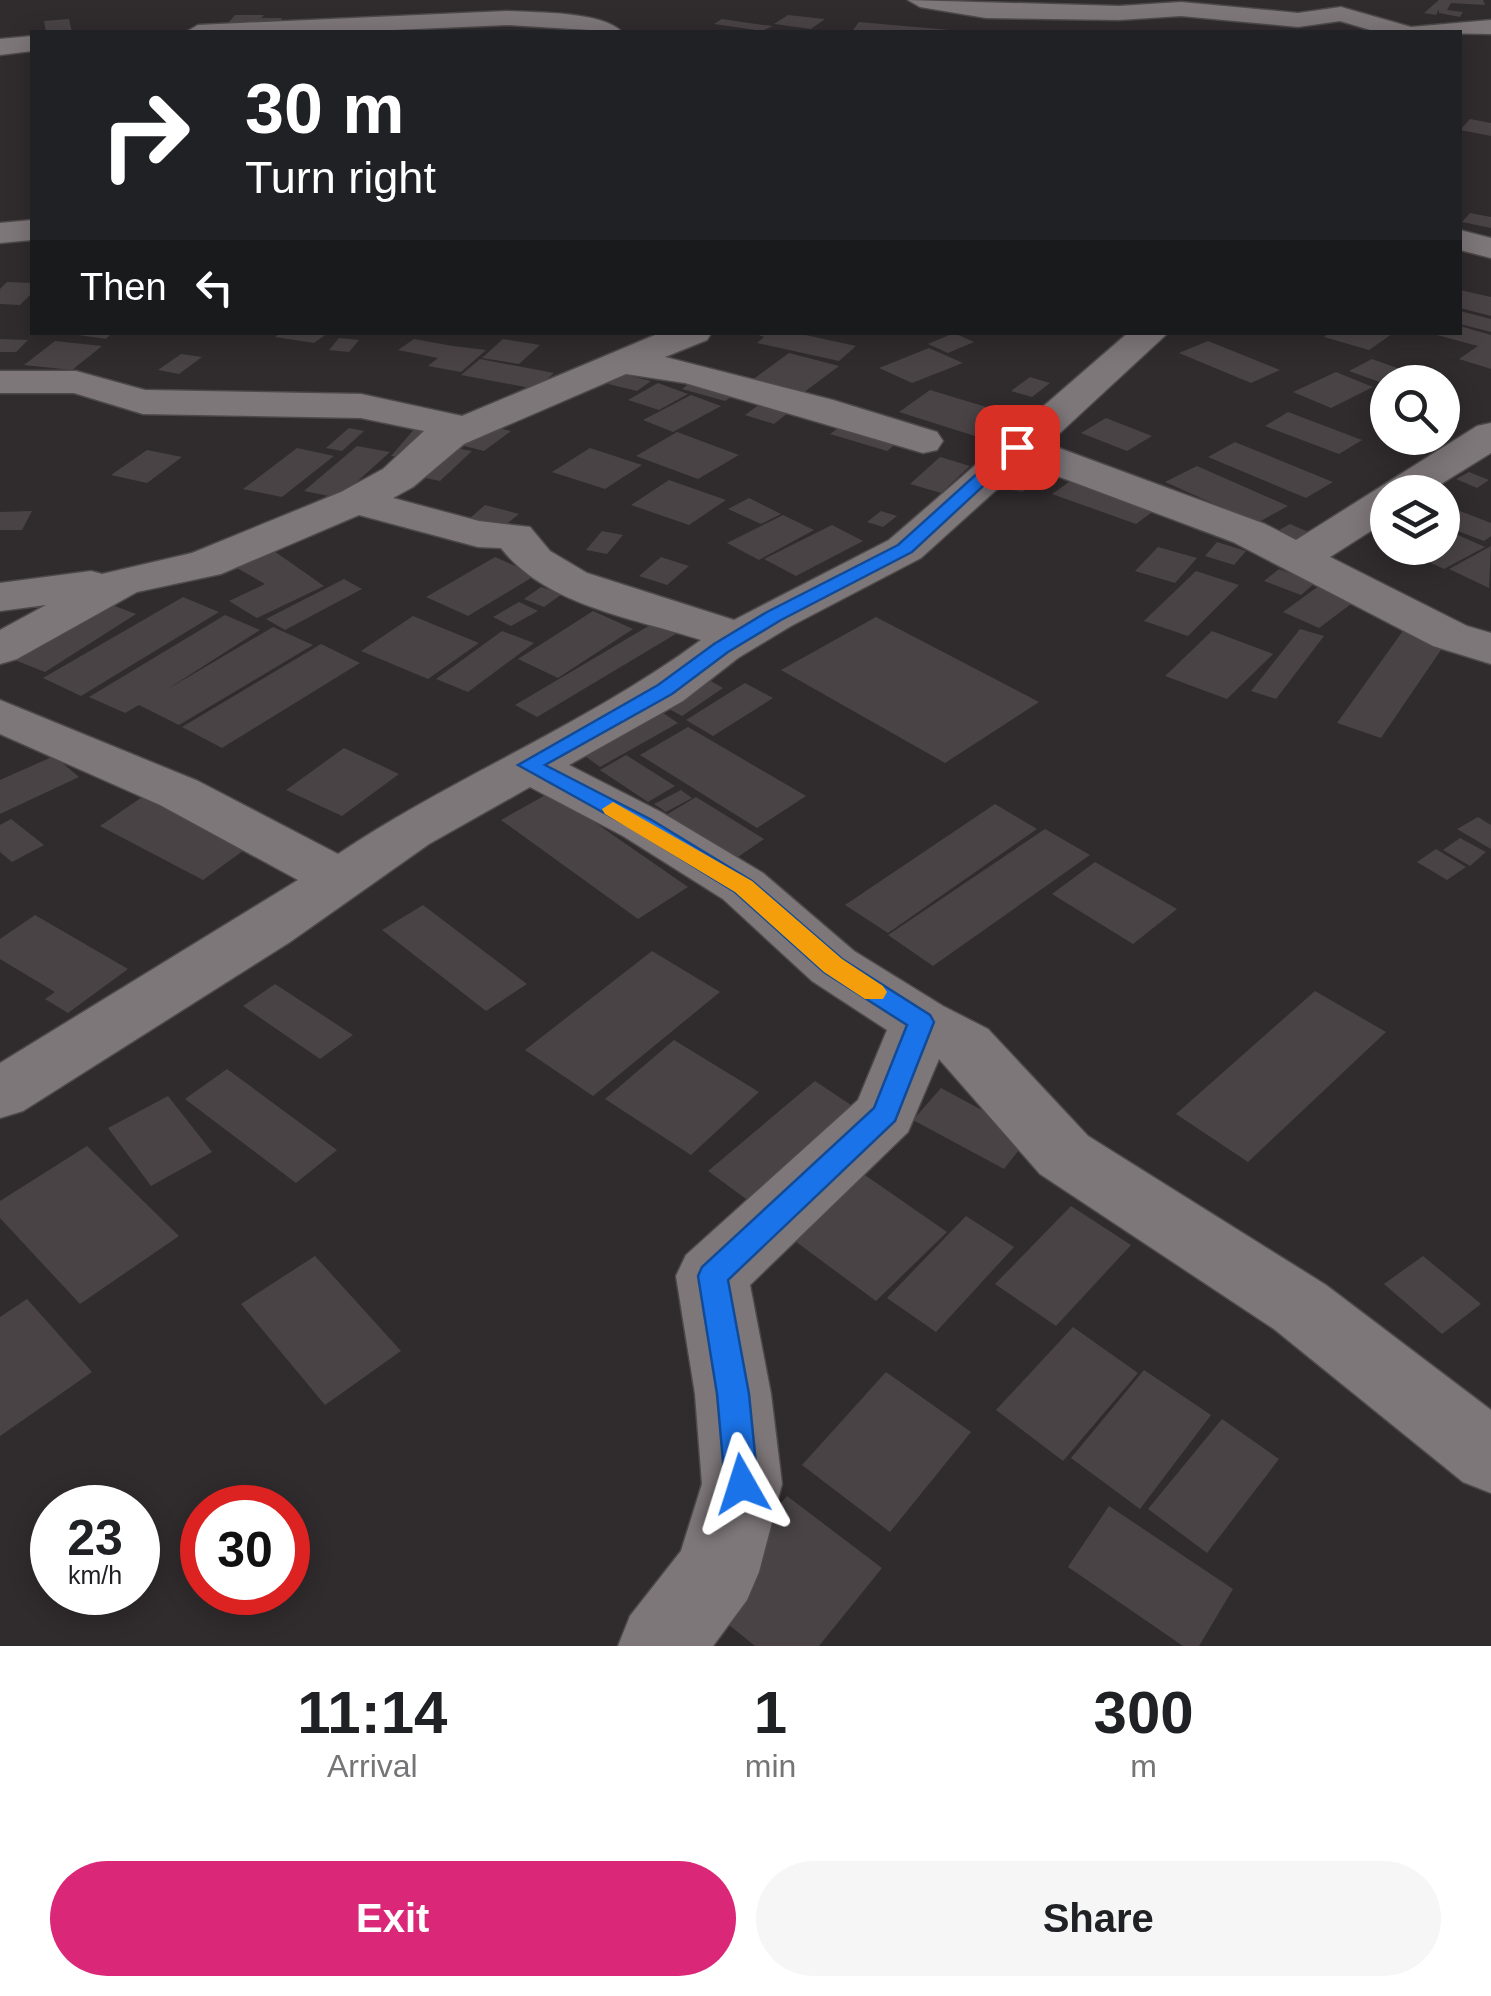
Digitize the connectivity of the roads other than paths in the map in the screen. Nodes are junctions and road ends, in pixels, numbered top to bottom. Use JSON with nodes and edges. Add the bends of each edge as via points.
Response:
{"nodes":[{"id":1,"x":920,"y":0,"type":"edge"},
{"id":2,"x":1407,"y":0,"type":"edge"},
{"id":3,"x":599,"y":6,"type":"dead end"},
{"id":4,"x":458,"y":9,"type":"edge"},
{"id":5,"x":533,"y":25,"type":"edge"},
{"id":6,"x":1491,"y":27,"type":"edge"},
{"id":7,"x":269,"y":30,"type":"edge"},
{"id":8,"x":588,"y":30,"type":"edge"},
{"id":9,"x":1393,"y":30,"type":"edge"},
{"id":10,"x":1400,"y":30,"type":"edge"},
{"id":11,"x":1448,"y":30,"type":"edge"},
{"id":12,"x":30,"y":44,"type":"edge"},
{"id":13,"x":0,"y":46,"type":"edge"},
{"id":14,"x":30,"y":230,"type":"edge"},
{"id":15,"x":0,"y":233,"type":"edge"},
{"id":16,"x":1462,"y":241,"type":"edge"},
{"id":17,"x":1491,"y":248,"type":"edge"},
{"id":18,"x":687,"y":335,"type":"edge"},
{"id":19,"x":1147,"y":335,"type":"edge"},
{"id":20,"x":624,"y":362,"type":"junction"},
{"id":21,"x":0,"y":382,"type":"edge"},
{"id":22,"x":1491,"y":435,"type":"edge"},
{"id":23,"x":922,"y":441,"type":"dead end"},
{"id":24,"x":435,"y":444,"type":"junction"},
{"id":25,"x":1017,"y":447,"type":"junction"},
{"id":26,"x":1427,"y":475,"type":"edge"},
{"id":27,"x":356,"y":501,"type":"junction"},
{"id":28,"x":1370,"y":512,"type":"edge"},
{"id":29,"x":1299,"y":557,"type":"junction"},
{"id":30,"x":122,"y":582,"type":"junction"},
{"id":31,"x":0,"y":596,"type":"edge"},
{"id":32,"x":740,"y":637,"type":"junction"},
{"id":33,"x":0,"y":649,"type":"edge"},
{"id":34,"x":1491,"y":649,"type":"edge"},
{"id":35,"x":0,"y":715,"type":"edge"},
{"id":36,"x":528,"y":765,"type":"junction"},
{"id":37,"x":340,"y":879,"type":"junction"},
{"id":38,"x":921,"y":1022,"type":"junction"},
{"id":39,"x":0,"y":1094,"type":"edge"},
{"id":40,"x":1491,"y":1457,"type":"edge"},
{"id":41,"x":661,"y":1646,"type":"edge"}],
"edges":[{"from":1,"to":9,"type":"street","via":[[986,12],[1180,9],[1298,20],[1341,14]]},
{"from":2,"to":10,"type":"street"},
{"from":3,"to":5,"type":"street"},
{"from":4,"to":5,"type":"street"},
{"from":4,"to":7,"type":"street"},
{"from":5,"to":8,"type":"street"},
{"from":6,"to":11,"type":"street"},
{"from":12,"to":13,"type":"street"},
{"from":14,"to":15,"type":"street"},
{"from":16,"to":17,"type":"street"},
{"from":18,"to":20,"type":"street"},
{"from":19,"to":25,"type":"street"},
{"from":20,"to":23,"type":"street","via":[[688,372]]},
{"from":20,"to":24,"type":"street"},
{"from":21,"to":24,"type":"street","via":[[76,382],[144,402],[360,406],[451,425]]},
{"from":22,"to":26,"type":"street"},
{"from":24,"to":27,"type":"street","via":[[398,478]]},
{"from":25,"to":29,"type":"street"},
{"from":25,"to":32,"type":"street","via":[[905,548]]},
{"from":27,"to":30,"type":"street","via":[[205,564]]},
{"from":27,"to":32,"type":"street","via":[[478,534],[514,536],[534,561],[571,583]]},
{"from":28,"to":29,"type":"street"},
{"from":29,"to":34,"type":"street","via":[[1420,621]]},
{"from":30,"to":31,"type":"street"},
{"from":30,"to":33,"type":"street"},
{"from":32,"to":36,"type":"street","via":[[665,690]]},
{"from":35,"to":37,"type":"street","via":[[179,794]]},
{"from":36,"to":37,"type":"street"},
{"from":36,"to":38,"type":"street","via":[[743,886],[833,966]]},
{"from":37,"to":39,"type":"street"},
{"from":38,"to":40,"type":"street","via":[[966,1045],[1064,1155],[1300,1306]]},
{"from":38,"to":41,"type":"street","via":[[885,1114],[712,1276],[742,1484],[717,1572]]}]}
